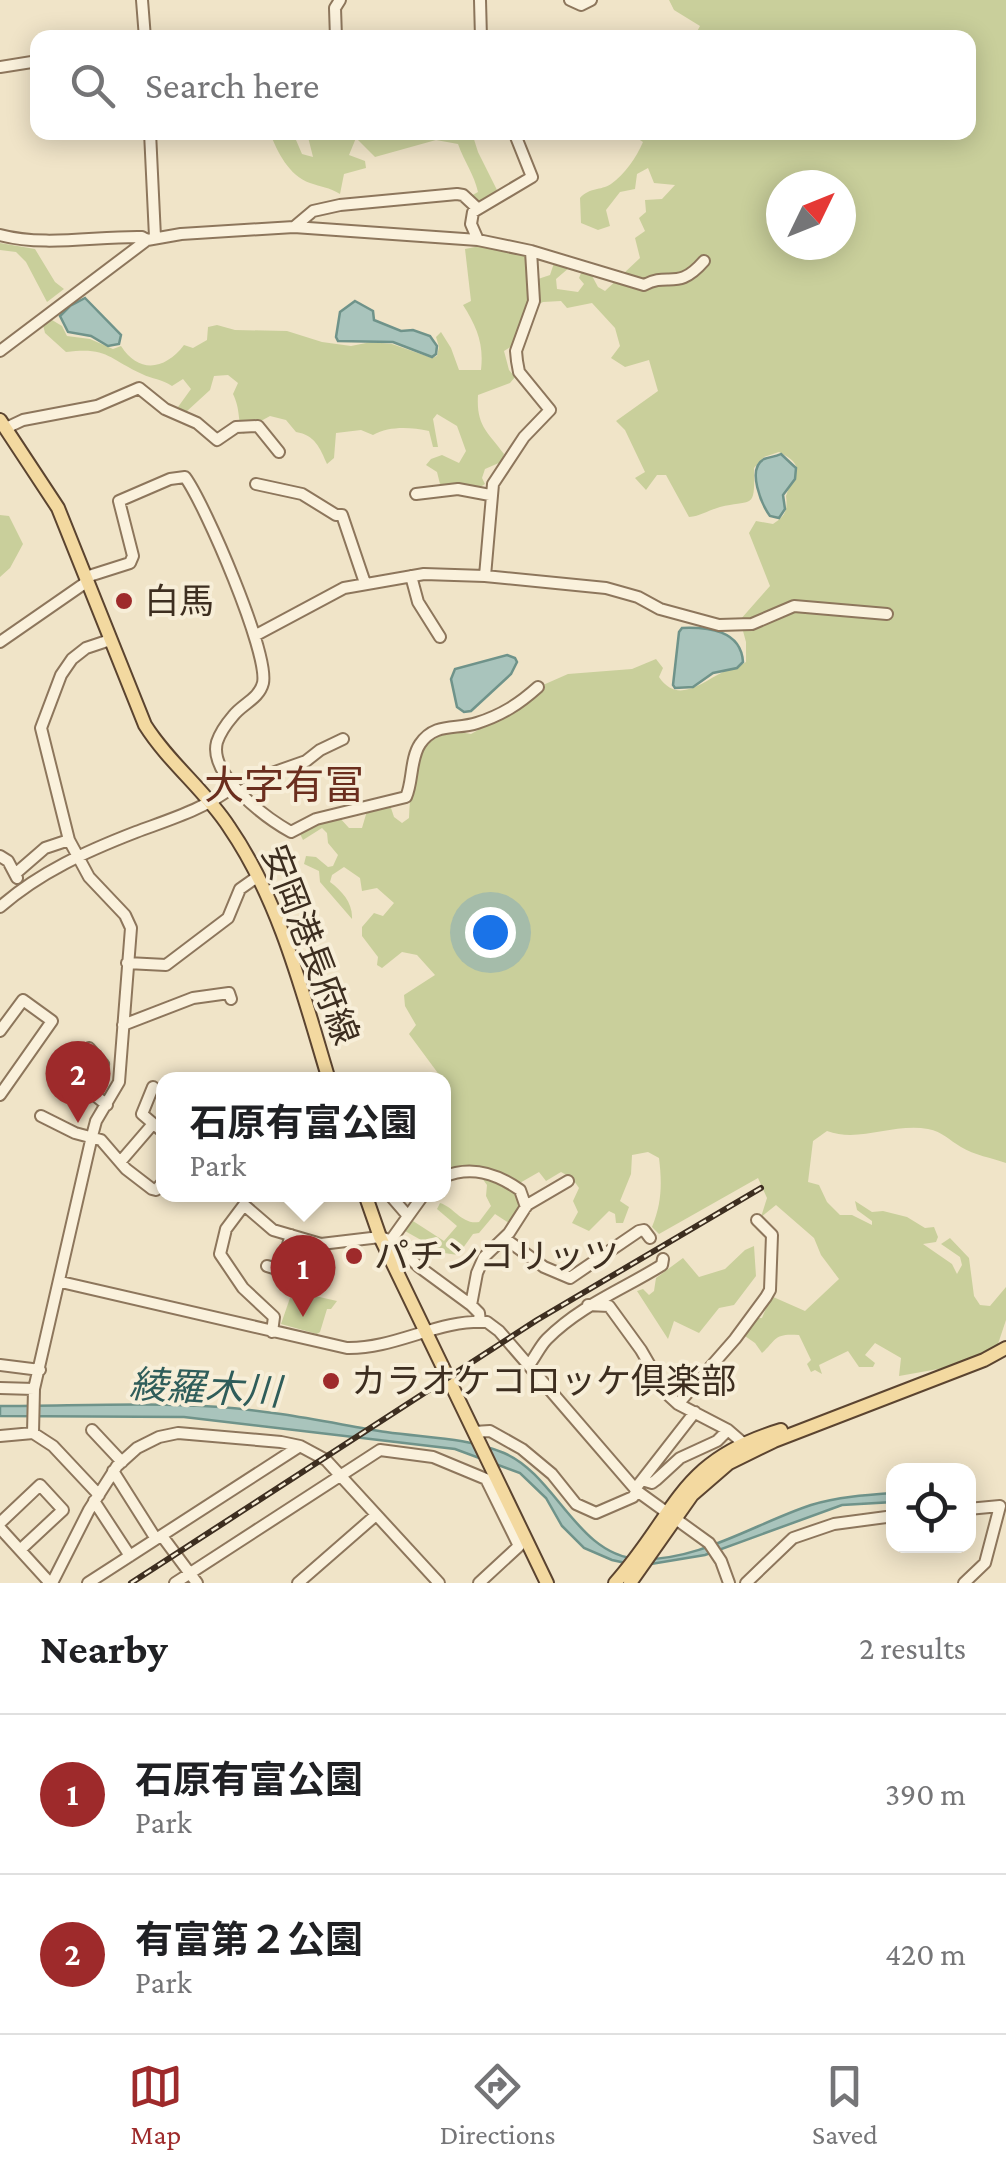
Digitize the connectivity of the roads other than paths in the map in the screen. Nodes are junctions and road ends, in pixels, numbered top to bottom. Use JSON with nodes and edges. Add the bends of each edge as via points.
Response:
{"nodes":[{"id":1,"x":142,"y":0,"type":"edge"},
{"id":2,"x":340,"y":0,"type":"edge"},
{"id":3,"x":480,"y":0,"type":"edge"},
{"id":4,"x":570,"y":0,"type":"edge"},
{"id":5,"x":591,"y":0,"type":"edge"},
{"id":6,"x":144,"y":30,"type":"edge"},
{"id":7,"x":335,"y":30,"type":"edge"},
{"id":8,"x":481,"y":30,"type":"edge"},
{"id":9,"x":30,"y":63,"type":"edge"},
{"id":10,"x":0,"y":67,"type":"edge"},
{"id":11,"x":150,"y":140,"type":"edge"},
{"id":12,"x":517,"y":140,"type":"edge"},
{"id":13,"x":477,"y":208,"type":"junction"},
{"id":14,"x":294,"y":227,"type":"junction"},
{"id":15,"x":0,"y":235,"type":"edge"},
{"id":16,"x":151,"y":238,"type":"junction"},
{"id":17,"x":478,"y":240,"type":"junction"},
{"id":18,"x":531,"y":251,"type":"junction"},
{"id":19,"x":704,"y":261,"type":"dead end"},
{"id":20,"x":0,"y":351,"type":"edge"},
{"id":21,"x":3,"y":424,"type":"edge"},
{"id":22,"x":279,"y":452,"type":"dead end"},
{"id":23,"x":256,"y":484,"type":"dead end"},
{"id":24,"x":416,"y":494,"type":"dead end"},
{"id":25,"x":490,"y":495,"type":"junction"},
{"id":26,"x":411,"y":576,"type":"junction"},
{"id":27,"x":484,"y":576,"type":"junction"},
{"id":28,"x":87,"y":579,"type":"junction"},
{"id":29,"x":366,"y":584,"type":"junction"},
{"id":30,"x":888,"y":614,"type":"dead end"},
{"id":31,"x":256,"y":635,"type":"junction"},
{"id":32,"x":440,"y":637,"type":"dead end"},
{"id":33,"x":110,"y":640,"type":"junction"},
{"id":34,"x":0,"y":642,"type":"edge"},
{"id":35,"x":538,"y":687,"type":"dead end"},
{"id":36,"x":343,"y":740,"type":"dead end"},
{"id":37,"x":237,"y":789,"type":"junction"},
{"id":38,"x":212,"y":804,"type":"junction"},
{"id":39,"x":69,"y":840,"type":"junction"},
{"id":40,"x":0,"y":856,"type":"edge"},
{"id":41,"x":77,"y":856,"type":"junction"},
{"id":42,"x":15,"y":874,"type":"junction"},
{"id":43,"x":257,"y":877,"type":"junction"},
{"id":44,"x":23,"y":888,"type":"junction"},
{"id":45,"x":0,"y":906,"type":"edge"},
{"id":46,"x":127,"y":963,"type":"junction"},
{"id":47,"x":231,"y":1000,"type":"dead end"},
{"id":48,"x":123,"y":1025,"type":"junction"},
{"id":49,"x":0,"y":1031,"type":"edge"},
{"id":50,"x":89,"y":1048,"type":"dead end"},
{"id":51,"x":327,"y":1072,"type":"edge"},
{"id":52,"x":153,"y":1087,"type":"dead end"},
{"id":53,"x":0,"y":1095,"type":"edge"},
{"id":54,"x":107,"y":1105,"type":"junction"},
{"id":55,"x":41,"y":1116,"type":"dead end"},
{"id":56,"x":156,"y":1127,"type":"edge"},
{"id":57,"x":156,"y":1131,"type":"edge"},
{"id":58,"x":92,"y":1136,"type":"junction"},
{"id":59,"x":120,"y":1161,"type":"junction"},
{"id":60,"x":451,"y":1174,"type":"edge"},
{"id":61,"x":568,"y":1180,"type":"dead end"},
{"id":62,"x":156,"y":1186,"type":"edge"},
{"id":63,"x":372,"y":1202,"type":"edge"},
{"id":64,"x":397,"y":1202,"type":"edge"},
{"id":65,"x":418,"y":1202,"type":"edge"},
{"id":66,"x":526,"y":1207,"type":"junction"},
{"id":67,"x":408,"y":1216,"type":"junction"},
{"id":68,"x":757,"y":1220,"type":"dead end"},
{"id":69,"x":290,"y":1235,"type":"junction"},
{"id":70,"x":504,"y":1238,"type":"junction"},
{"id":71,"x":650,"y":1238,"type":"dead end"},
{"id":72,"x":385,"y":1239,"type":"junction"},
{"id":73,"x":663,"y":1259,"type":"dead end"},
{"id":74,"x":267,"y":1266,"type":"dead end"},
{"id":75,"x":280,"y":1270,"type":"junction"},
{"id":76,"x":293,"y":1274,"type":"dead end"},
{"id":77,"x":61,"y":1282,"type":"junction"},
{"id":78,"x":472,"y":1305,"type":"junction"},
{"id":79,"x":588,"y":1306,"type":"junction"},
{"id":80,"x":480,"y":1322,"type":"junction"},
{"id":81,"x":426,"y":1330,"type":"junction"},
{"id":82,"x":272,"y":1332,"type":"junction"},
{"id":83,"x":1006,"y":1348,"type":"edge"},
{"id":84,"x":529,"y":1365,"type":"junction"},
{"id":85,"x":0,"y":1366,"type":"edge"},
{"id":86,"x":40,"y":1370,"type":"junction"},
{"id":87,"x":0,"y":1388,"type":"edge"},
{"id":88,"x":34,"y":1391,"type":"junction"},
{"id":89,"x":884,"y":1398,"type":"junction"},
{"id":90,"x":678,"y":1404,"type":"junction"},
{"id":91,"x":695,"y":1412,"type":"junction"},
{"id":92,"x":92,"y":1430,"type":"dead end"},
{"id":93,"x":728,"y":1430,"type":"junction"},
{"id":94,"x":33,"y":1434,"type":"junction"},
{"id":95,"x":474,"y":1434,"type":"junction"},
{"id":96,"x":0,"y":1436,"type":"edge"},
{"id":97,"x":743,"y":1443,"type":"junction"},
{"id":98,"x":300,"y":1446,"type":"junction"},
{"id":99,"x":117,"y":1467,"type":"junction"},
{"id":100,"x":340,"y":1475,"type":"junction"},
{"id":101,"x":638,"y":1487,"type":"junction"},
{"id":102,"x":96,"y":1498,"type":"junction"},
{"id":103,"x":1003,"y":1504,"type":"edge"},
{"id":104,"x":976,"y":1508,"type":"edge"},
{"id":105,"x":376,"y":1515,"type":"junction"},
{"id":106,"x":670,"y":1517,"type":"junction"},
{"id":107,"x":886,"y":1517,"type":"edge"},
{"id":108,"x":0,"y":1526,"type":"edge"},
{"id":109,"x":159,"y":1537,"type":"junction"},
{"id":110,"x":20,"y":1550,"type":"junction"},
{"id":111,"x":130,"y":1556,"type":"junction"},
{"id":112,"x":193,"y":1579,"type":"edge"},
{"id":113,"x":626,"y":1579,"type":"edge"},
{"id":114,"x":306,"y":1580,"type":"edge"},
{"id":115,"x":51,"y":1583,"type":"edge"},
{"id":116,"x":88,"y":1583,"type":"edge"},
{"id":117,"x":176,"y":1583,"type":"edge"},
{"id":118,"x":439,"y":1583,"type":"edge"},
{"id":119,"x":479,"y":1583,"type":"edge"},
{"id":120,"x":547,"y":1583,"type":"edge"},
{"id":121,"x":729,"y":1583,"type":"edge"},
{"id":122,"x":746,"y":1583,"type":"edge"},
{"id":123,"x":964,"y":1583,"type":"edge"}],
"edges":[{"from":1,"to":6,"type":"street"},
{"from":2,"to":7,"type":"street"},
{"from":3,"to":8,"type":"street"},
{"from":4,"to":5,"type":"street"},
{"from":9,"to":10,"type":"street"},
{"from":11,"to":16,"type":"street"},
{"from":12,"to":13,"type":"street","via":[[532,177]]},
{"from":13,"to":14,"type":"street","via":[[456,194],[340,205],[313,211]]},
{"from":13,"to":17,"type":"street","via":[[471,220]]},
{"from":14,"to":16,"type":"street"},
{"from":14,"to":17,"type":"street"},
{"from":15,"to":16,"type":"street"},
{"from":16,"to":20,"type":"street"},
{"from":17,"to":18,"type":"street"},
{"from":18,"to":19,"type":"street","via":[[644,285],[682,279]]},
{"from":18,"to":25,"type":"street","via":[[534,301],[516,361],[550,410],[524,436]]},
{"from":21,"to":22,"type":"street","via":[[98,406],[139,388],[217,440],[236,428],[258,426]]},
{"from":21,"to":28,"type":"main road","name":"安岡港長府線","via":[[58,508]]},
{"from":23,"to":29,"type":"street","via":[[302,494],[342,515]]},
{"from":24,"to":25,"type":"street","via":[[458,489]]},
{"from":25,"to":27,"type":"street"},
{"from":26,"to":27,"type":"street"},
{"from":26,"to":29,"type":"street"},
{"from":26,"to":32,"type":"street"},
{"from":27,"to":30,"type":"street","via":[[606,588],[719,625],[752,624],[794,606]]},
{"from":28,"to":31,"type":"street","via":[[130,563],[119,501],[185,477]]},
{"from":28,"to":33,"type":"main road","name":"安岡港長府線"},
{"from":28,"to":34,"type":"street"},
{"from":29,"to":31,"type":"street","via":[[344,588]]},
{"from":31,"to":37,"type":"street","via":[[263,682],[217,742]]},
{"from":33,"to":38,"type":"main road","name":"安岡港長府線","via":[[152,737]]},
{"from":33,"to":39,"type":"street","via":[[72,659],[41,728]]},
{"from":35,"to":37,"type":"street","via":[[510,710],[477,724],[434,731],[418,747],[408,794],[391,802],[290,832]]},
{"from":36,"to":37,"type":"street"},
{"from":37,"to":38,"type":"street"},
{"from":38,"to":41,"type":"street"},
{"from":38,"to":43,"type":"main road","name":"安岡港長府線"},
{"from":39,"to":41,"type":"street"},
{"from":39,"to":42,"type":"street","via":[[45,848]]},
{"from":40,"to":42,"type":"street"},
{"from":41,"to":44,"type":"street"},
{"from":41,"to":46,"type":"street","via":[[130,922]]},
{"from":42,"to":44,"type":"street"},
{"from":43,"to":46,"type":"street","via":[[240,890],[228,918],[166,965]]},
{"from":43,"to":51,"type":"main road","name":"安岡港長府線","via":[[294,965]]},
{"from":44,"to":45,"type":"street"},
{"from":46,"to":48,"type":"street"},
{"from":47,"to":48,"type":"street","via":[[230,993],[193,998]]},
{"from":48,"to":54,"type":"street","via":[[120,1082]]},
{"from":49,"to":53,"type":"street","via":[[23,1000],[52,1021]]},
{"from":50,"to":54,"type":"street","via":[[103,1064],[87,1089]]},
{"from":52,"to":56,"type":"street","via":[[142,1114]]},
{"from":54,"to":58,"type":"street"},
{"from":55,"to":58,"type":"street"},
{"from":57,"to":59,"type":"street"},
{"from":58,"to":59,"type":"street"},
{"from":58,"to":77,"type":"street"},
{"from":59,"to":62,"type":"street","via":[[138,1180]]},
{"from":60,"to":66,"type":"street","via":[[485,1172],[520,1190]]},
{"from":61,"to":66,"type":"street"},
{"from":63,"to":72,"type":"main road"},
{"from":64,"to":67,"type":"street"},
{"from":65,"to":67,"type":"street"},
{"from":66,"to":70,"type":"street"},
{"from":67,"to":72,"type":"street"},
{"from":68,"to":90,"type":"street","via":[[772,1235],[770,1290]]},
{"from":69,"to":72,"type":"street","via":[[321,1244]]},
{"from":69,"to":75,"type":"street"},
{"from":69,"to":82,"type":"street","via":[[273,1230],[244,1205],[226,1229],[220,1254],[274,1318]]},
{"from":70,"to":71,"type":"street","via":[[570,1278],[639,1231]]},
{"from":70,"to":78,"type":"street","via":[[480,1265]]},
{"from":72,"to":78,"type":"street"},
{"from":72,"to":81,"type":"main road"},
{"from":73,"to":79,"type":"street"},
{"from":74,"to":75,"type":"street"},
{"from":75,"to":76,"type":"street"},
{"from":77,"to":82,"type":"street"},
{"from":77,"to":86,"type":"street"},
{"from":78,"to":80,"type":"street"},
{"from":79,"to":84,"type":"street","via":[[544,1342]]},
{"from":79,"to":90,"type":"street","via":[[609,1306]]},
{"from":80,"to":81,"type":"street"},
{"from":80,"to":84,"type":"street","via":[[494,1326]]},
{"from":81,"to":82,"type":"street","via":[[366,1348]]},
{"from":81,"to":95,"type":"main road"},
{"from":83,"to":89,"type":"main road"},
{"from":84,"to":101,"type":"street"},
{"from":85,"to":86,"type":"street"},
{"from":86,"to":88,"type":"street"},
{"from":87,"to":88,"type":"street"},
{"from":88,"to":94,"type":"street"},
{"from":89,"to":97,"type":"main road"},
{"from":89,"to":106,"type":"main road","via":[[729,1463]]},
{"from":90,"to":91,"type":"street"},
{"from":91,"to":93,"type":"street"},
{"from":91,"to":101,"type":"street"},
{"from":92,"to":99,"type":"street"},
{"from":93,"to":97,"type":"street"},
{"from":93,"to":101,"type":"street"},
{"from":94,"to":96,"type":"street"},
{"from":94,"to":102,"type":"street","via":[[53,1446]]},
{"from":95,"to":101,"type":"street","via":[[490,1432],[522,1449],[576,1504],[596,1512],[633,1496]]},
{"from":95,"to":120,"type":"main road"},
{"from":97,"to":106,"type":"main road","via":[[703,1468]]},
{"from":98,"to":99,"type":"street","via":[[178,1434],[137,1448]]},
{"from":98,"to":100,"type":"street"},
{"from":98,"to":109,"type":"street"},
{"from":99,"to":102,"type":"street"},
{"from":99,"to":109,"type":"street"},
{"from":100,"to":105,"type":"street"},
{"from":100,"to":112,"type":"street"},
{"from":100,"to":119,"type":"street","via":[[380,1450],[433,1456],[486,1480],[519,1546]]},
{"from":101,"to":106,"type":"street"},
{"from":102,"to":111,"type":"street"},
{"from":102,"to":115,"type":"street"},
{"from":103,"to":104,"type":"street"},
{"from":103,"to":123,"type":"street","via":[[985,1563]]},
{"from":105,"to":114,"type":"street"},
{"from":105,"to":118,"type":"street"},
{"from":106,"to":113,"type":"main road"},
{"from":106,"to":121,"type":"street","via":[[703,1536]]},
{"from":107,"to":122,"type":"street","via":[[793,1538]]},
{"from":108,"to":110,"type":"street"},
{"from":108,"to":110,"type":"street","via":[[40,1485],[64,1510]]},
{"from":109,"to":111,"type":"street"},
{"from":109,"to":112,"type":"street"},
{"from":110,"to":115,"type":"street"},
{"from":111,"to":116,"type":"street"},
{"from":112,"to":117,"type":"street"}]}
